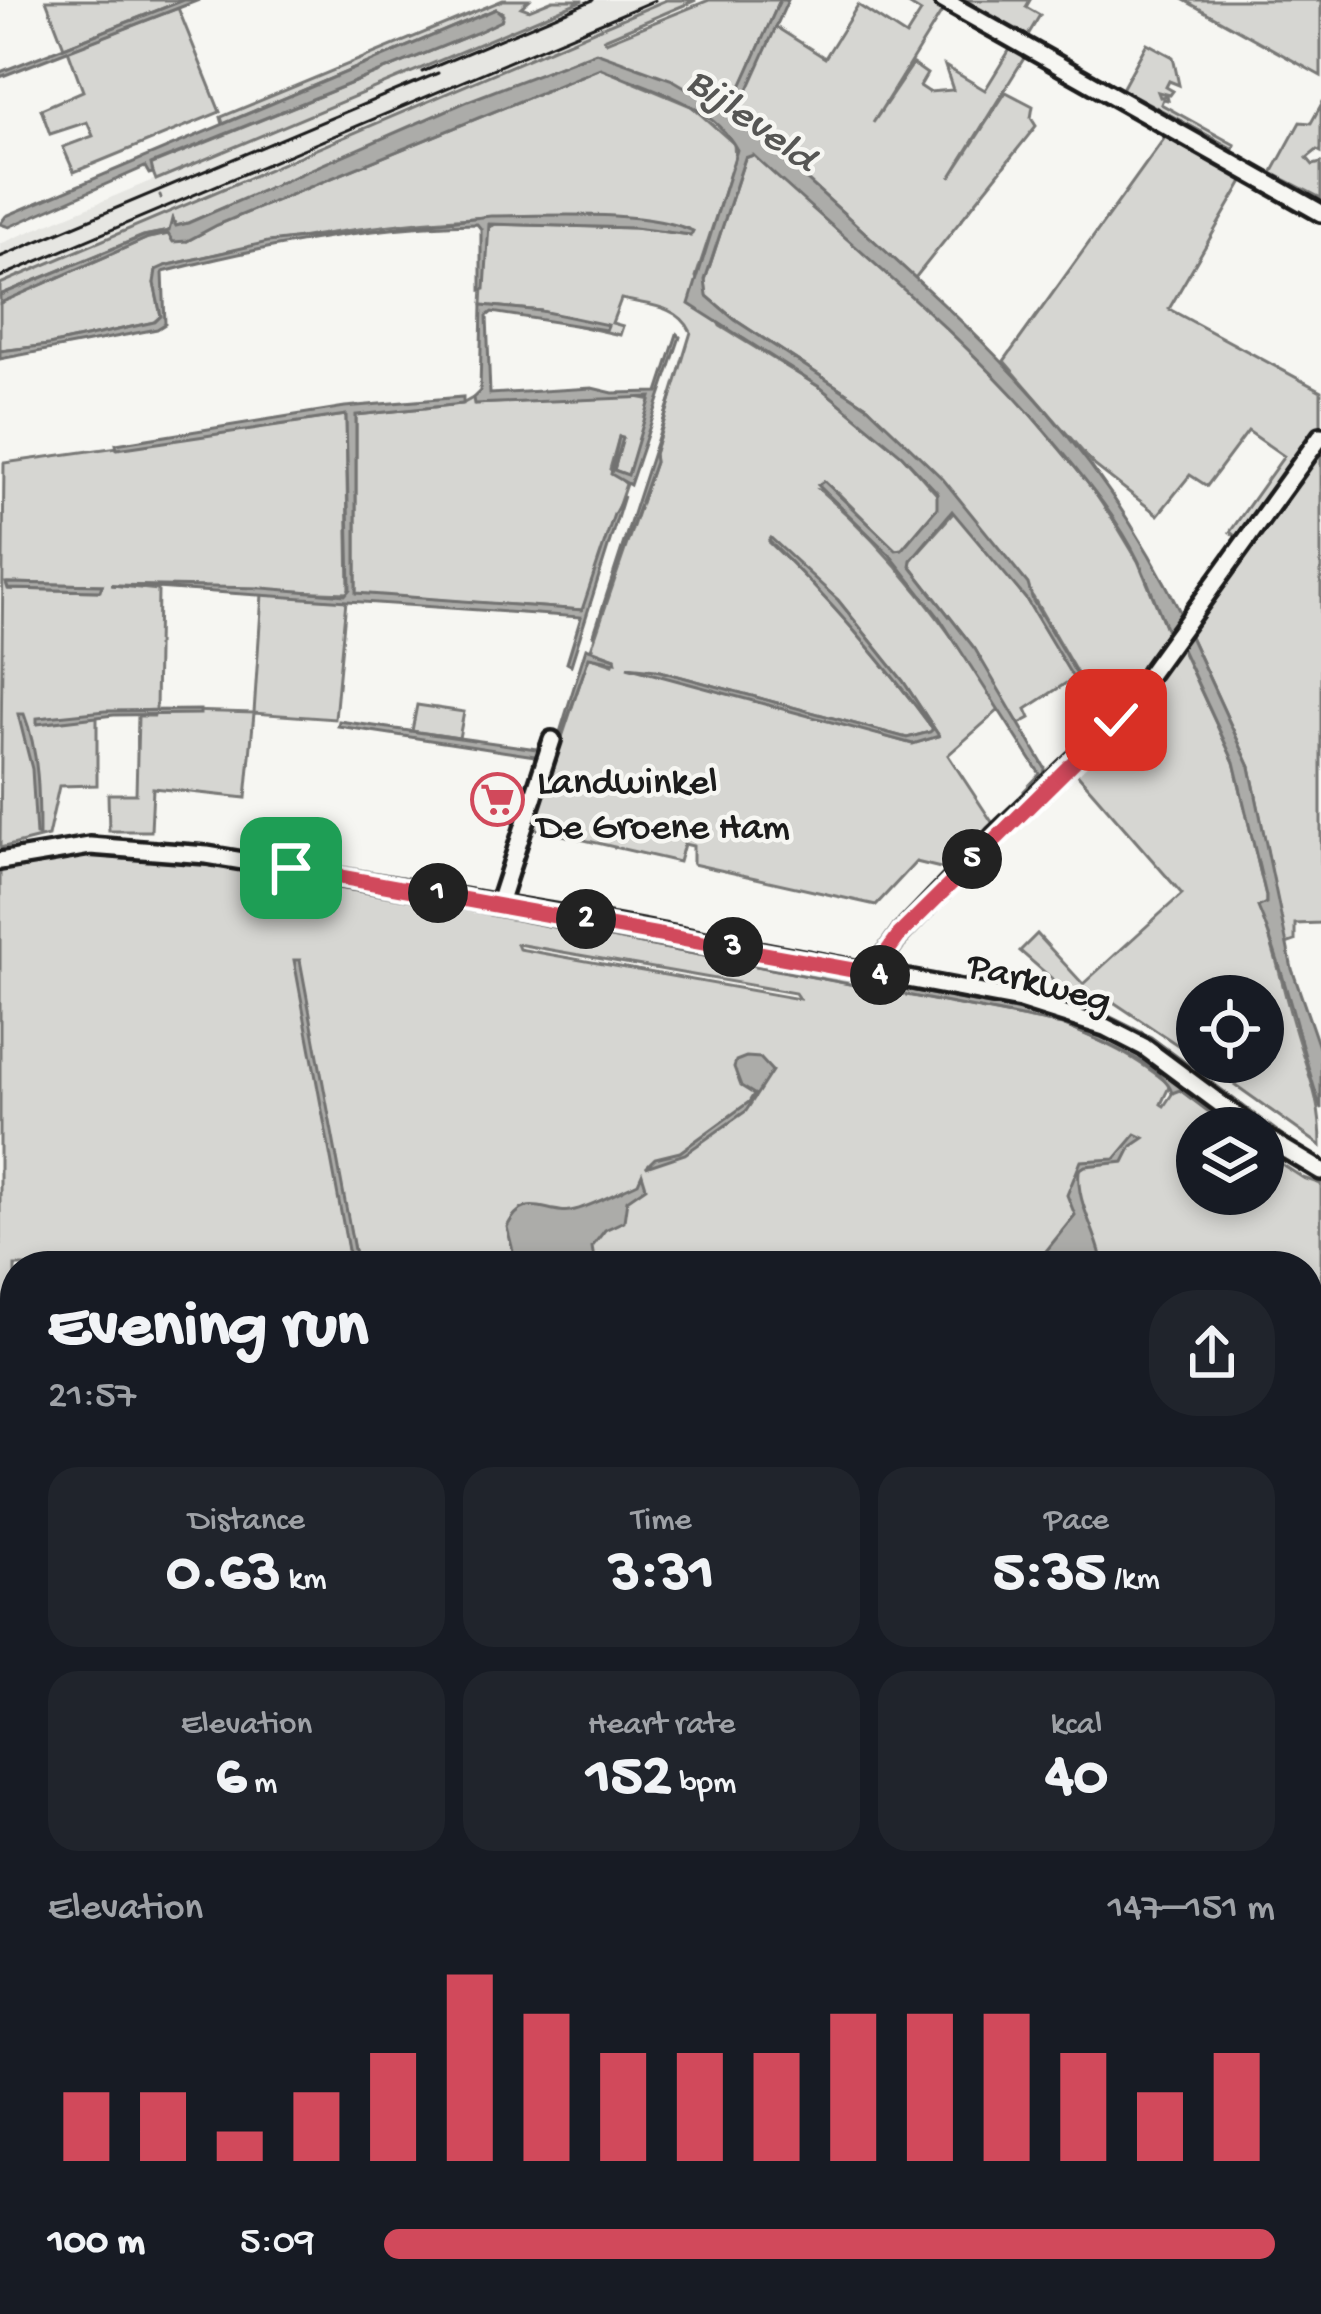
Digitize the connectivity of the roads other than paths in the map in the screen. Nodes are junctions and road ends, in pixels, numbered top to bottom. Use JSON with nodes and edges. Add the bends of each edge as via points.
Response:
{"nodes":[{"id":1,"x":943,"y":0,"type":"edge"},
{"id":2,"x":1321,"y":213,"type":"edge"},
{"id":3,"x":1321,"y":436,"type":"edge"},
{"id":4,"x":552,"y":740,"type":"dead end"},
{"id":5,"x":0,"y":861,"type":"edge"},
{"id":6,"x":500,"y":903,"type":"junction"},
{"id":7,"x":880,"y":975,"type":"junction"},
{"id":8,"x":1225,"y":1107,"type":"edge"},
{"id":9,"x":1284,"y":1149,"type":"edge"},
{"id":10,"x":1321,"y":1171,"type":"edge"}],
"edges":[{"from":1,"to":2,"type":"street"},
{"from":3,"to":7,"type":"street","via":[[1116,720],[900,934]]},
{"from":4,"to":6,"type":"street"},
{"from":5,"to":6,"type":"street","name":"Parkweg","via":[[120,845]]},
{"from":6,"to":7,"type":"street","name":"Parkweg"},
{"from":7,"to":8,"type":"street","name":"Parkweg","via":[[1020,1000],[1106,1027]]},
{"from":9,"to":10,"type":"street"}]}
